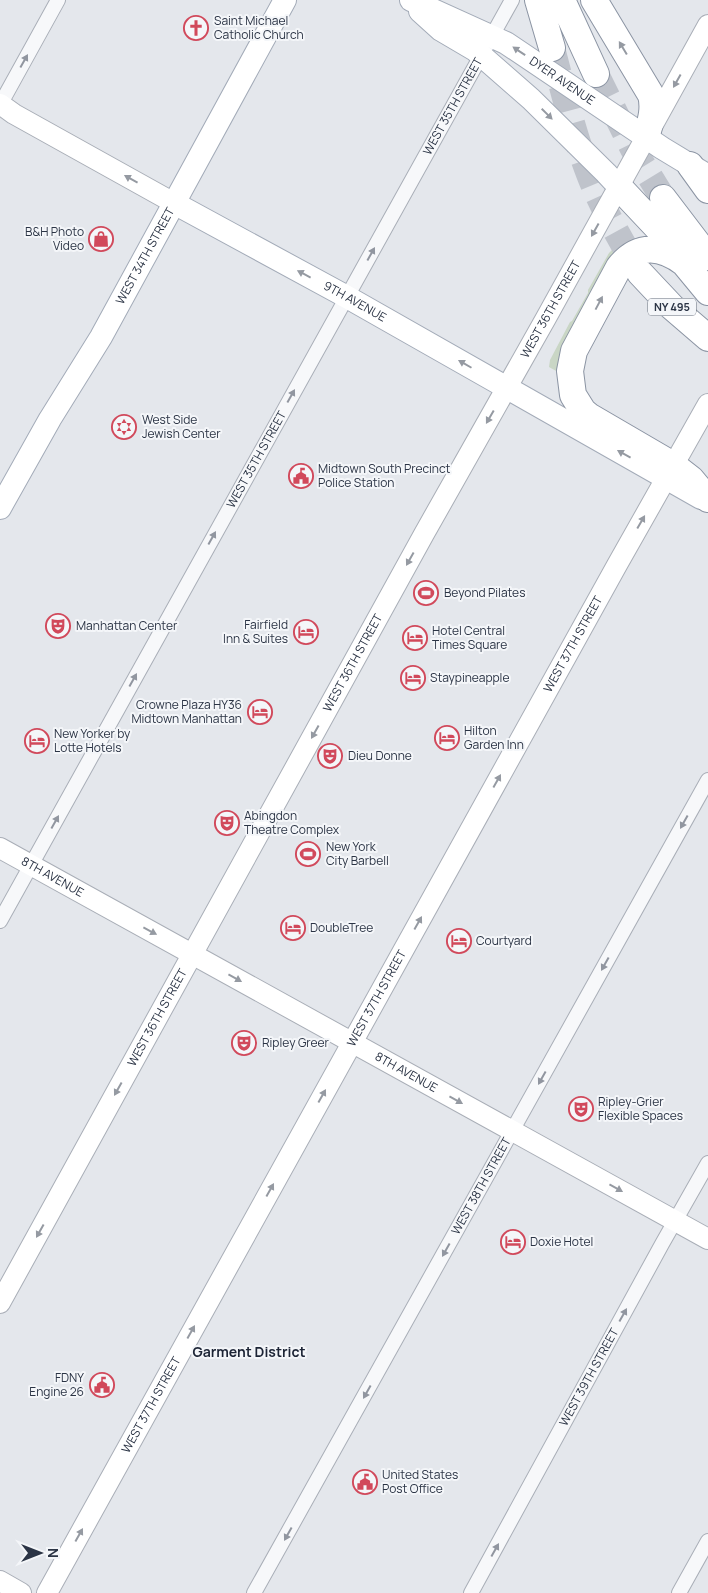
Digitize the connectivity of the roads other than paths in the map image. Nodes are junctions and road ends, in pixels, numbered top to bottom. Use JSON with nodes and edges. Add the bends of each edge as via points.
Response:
{"nodes":[{"id":1,"x":58,"y":0,"type":"edge"},
{"id":2,"x":285,"y":0,"type":"edge"},
{"id":3,"x":410,"y":0,"type":"edge"},
{"id":4,"x":512,"y":0,"type":"edge"},
{"id":5,"x":538,"y":0,"type":"edge"},
{"id":6,"x":562,"y":0,"type":"edge"},
{"id":7,"x":594,"y":0,"type":"edge"},
{"id":8,"x":708,"y":25,"type":"edge"},
{"id":9,"x":492,"y":36,"type":"junction"},
{"id":10,"x":552,"y":48,"type":"tunnel mouth"},
{"id":11,"x":482,"y":55,"type":"junction"},
{"id":12,"x":596,"y":74,"type":"tunnel mouth"},
{"id":13,"x":0,"y":104,"type":"edge"},
{"id":14,"x":646,"y":138,"type":"junction"},
{"id":15,"x":699,"y":170,"type":"edge"},
{"id":16,"x":619,"y":187,"type":"junction"},
{"id":17,"x":708,"y":190,"type":"edge"},
{"id":18,"x":663,"y":198,"type":"tunnel mouth"},
{"id":19,"x":174,"y":203,"type":"junction"},
{"id":20,"x":696,"y":260,"type":"edge"},
{"id":21,"x":640,"y":273,"type":"tunnel mouth"},
{"id":22,"x":708,"y":292,"type":"edge"},
{"id":23,"x":347,"y":297,"type":"junction"},
{"id":24,"x":708,"y":338,"type":"edge"},
{"id":25,"x":507,"y":388,"type":"junction"},
{"id":26,"x":708,"y":404,"type":"edge"},
{"id":27,"x":670,"y":471,"type":"junction"},
{"id":28,"x":708,"y":500,"type":"edge"},
{"id":29,"x":0,"y":508,"type":"edge"},
{"id":30,"x":708,"y":780,"type":"edge"},
{"id":31,"x":0,"y":848,"type":"edge"},
{"id":32,"x":31,"y":865,"type":"junction"},
{"id":33,"x":0,"y":920,"type":"edge"},
{"id":34,"x":192,"y":954,"type":"junction"},
{"id":35,"x":352,"y":1042,"type":"junction"},
{"id":36,"x":512,"y":1131,"type":"junction"},
{"id":37,"x":708,"y":1163,"type":"edge"},
{"id":38,"x":675,"y":1221,"type":"junction"},
{"id":39,"x":708,"y":1239,"type":"edge"},
{"id":40,"x":0,"y":1303,"type":"edge"},
{"id":41,"x":708,"y":1541,"type":"edge"},
{"id":42,"x":0,"y":1582,"type":"edge"},
{"id":43,"x":21,"y":1593,"type":"edge"},
{"id":44,"x":47,"y":1593,"type":"edge"},
{"id":45,"x":254,"y":1593,"type":"edge"},
{"id":46,"x":472,"y":1593,"type":"edge"},
{"id":47,"x":680,"y":1593,"type":"edge"}],
"edges":[{"from":13,"to":1,"type":"street","one_way":true},
{"from":2,"to":19,"type":"main road","name":"WEST 34TH STREET"},
{"from":3,"to":9,"type":"main road","name":"DYER AVENUE"},
{"from":3,"to":11,"type":"main road","name":"DYER AVENUE","via":[[441,30]]},
{"from":4,"to":9,"type":"street","name":"WEST 35TH STREET"},
{"from":5,"to":10,"type":"highway"},
{"from":6,"to":12,"type":"highway"},
{"from":14,"to":7,"type":"highway","one_way":true,"via":[[652,114],[651,95]]},
{"from":8,"to":14,"type":"main road","name":"WEST 36TH STREET","one_way":true},
{"from":9,"to":11,"type":"street","name":"WEST 35TH STREET"},
{"from":14,"to":9,"type":"main road","name":"DYER AVENUE","one_way":true},
{"from":11,"to":16,"type":"main road","name":"DYER AVENUE","one_way":true,"via":[[544,111]]},
{"from":23,"to":11,"type":"street","name":"WEST 35TH STREET","one_way":true},
{"from":19,"to":13,"type":"main road","name":"9TH AVENUE","one_way":true},
{"from":14,"to":15,"type":"main road","name":"DYER AVENUE"},
{"from":14,"to":16,"type":"main road","name":"WEST 36TH STREET"},
{"from":15,"to":17,"type":"highway"},
{"from":16,"to":20,"type":"highway","via":[[667,238]]},
{"from":16,"to":25,"type":"main road","name":"WEST 36TH STREET","one_way":true},
{"from":18,"to":20,"type":"highway"},
{"from":23,"to":19,"type":"main road","name":"9TH AVENUE","one_way":true},
{"from":19,"to":29,"type":"main road","name":"WEST 34TH STREET","via":[[101,337]]},
{"from":20,"to":22,"type":"highway"},
{"from":27,"to":20,"type":"highway","one_way":true,"via":[[583,411],[573,395],[570,371],[576,346],[627,258],[644,250],[657,250]]},
{"from":21,"to":24,"type":"highway","number":"NY 495"},
{"from":25,"to":23,"type":"main road","name":"9TH AVENUE","one_way":true},
{"from":32,"to":23,"type":"street","name":"WEST 35TH STREET","one_way":true},
{"from":27,"to":25,"type":"main road","name":"9TH AVENUE","one_way":true},
{"from":25,"to":34,"type":"main road","name":"WEST 36TH STREET","one_way":true},
{"from":26,"to":27,"type":"main road","name":"WEST 37TH STREET"},
{"from":27,"to":28,"type":"highway","via":[[691,479]]},
{"from":35,"to":27,"type":"main road","name":"WEST 37TH STREET","one_way":true},
{"from":30,"to":36,"type":"street","name":"WEST 38TH STREET","one_way":true},
{"from":31,"to":32,"type":"main road","name":"8TH AVENUE"},
{"from":32,"to":33,"type":"street","name":"WEST 35TH STREET"},
{"from":32,"to":34,"type":"main road","name":"8TH AVENUE","one_way":true},
{"from":34,"to":35,"type":"main road","name":"8TH AVENUE","one_way":true},
{"from":34,"to":40,"type":"main road","name":"WEST 36TH STREET","one_way":true},
{"from":35,"to":36,"type":"main road","name":"8TH AVENUE","one_way":true},
{"from":44,"to":35,"type":"main road","name":"WEST 37TH STREET","one_way":true},
{"from":36,"to":38,"type":"main road","name":"8TH AVENUE","one_way":true},
{"from":36,"to":45,"type":"street","name":"WEST 38TH STREET","one_way":true},
{"from":37,"to":38,"type":"street","name":"WEST 39TH STREET"},
{"from":38,"to":39,"type":"main road","name":"8TH AVENUE"},
{"from":46,"to":38,"type":"street","name":"WEST 39TH STREET","one_way":true},
{"from":41,"to":47,"type":"street"},
{"from":42,"to":43,"type":"main road"}]}
